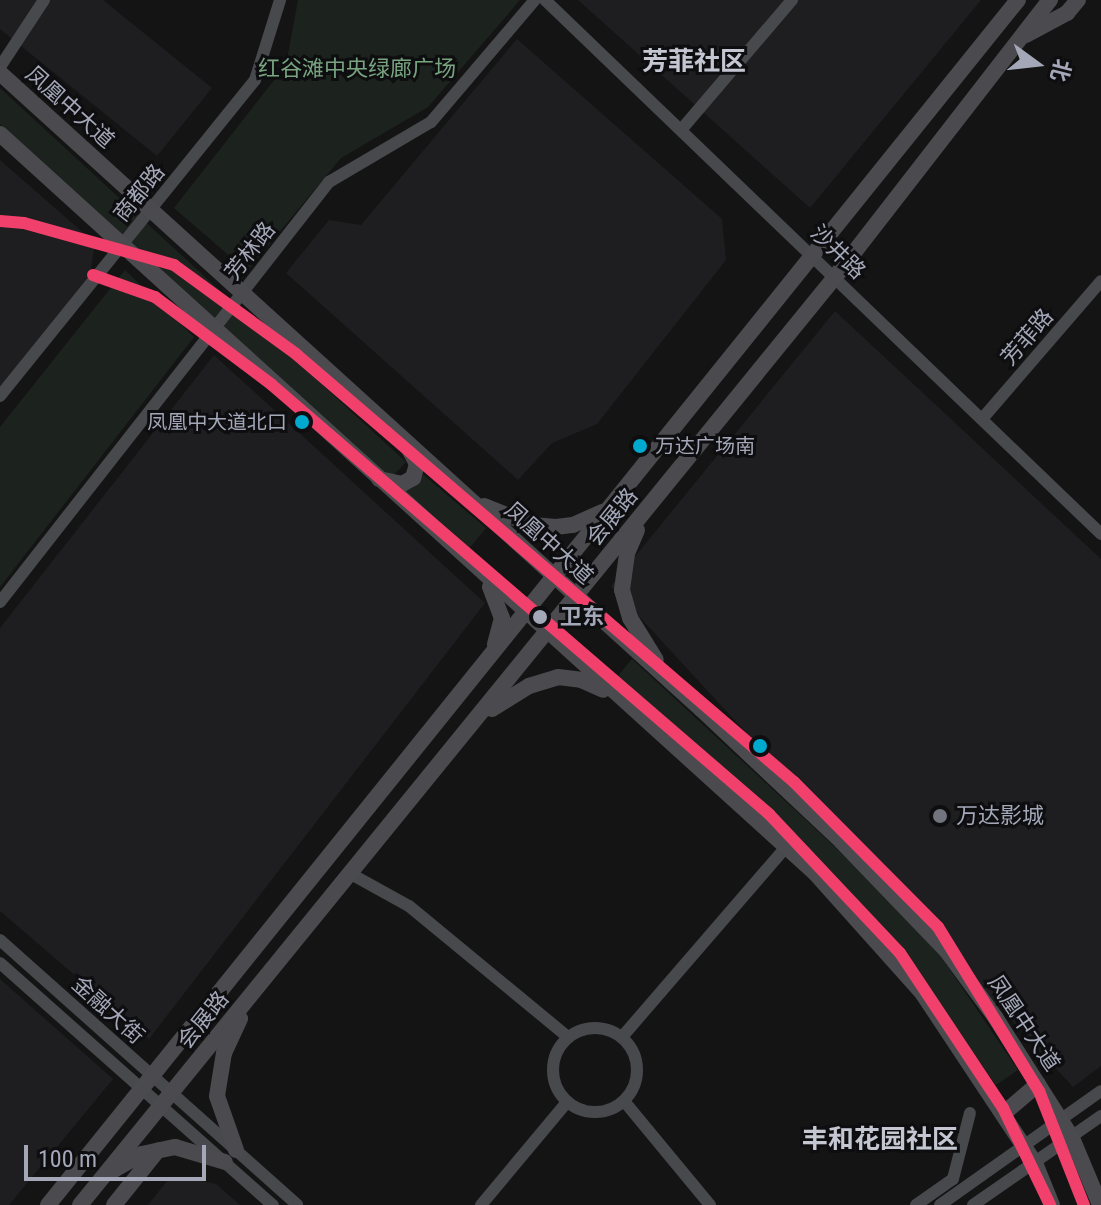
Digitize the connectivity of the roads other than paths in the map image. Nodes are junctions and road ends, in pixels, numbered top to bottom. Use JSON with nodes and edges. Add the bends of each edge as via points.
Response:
{"nodes":[{"id":1,"x":44,"y":0,"type":"edge"},
{"id":2,"x":280,"y":0,"type":"edge"},
{"id":3,"x":535,"y":0,"type":"edge"},
{"id":4,"x":545,"y":0,"type":"edge"},
{"id":5,"x":792,"y":0,"type":"edge"},
{"id":6,"x":1018,"y":0,"type":"edge"},
{"id":7,"x":1050,"y":0,"type":"edge"},
{"id":8,"x":1078,"y":0,"type":"edge"},
{"id":9,"x":1021,"y":38,"type":"junction"},
{"id":10,"x":0,"y":70,"type":"edge"},
{"id":11,"x":681,"y":130,"type":"junction"},
{"id":12,"x":0,"y":134,"type":"edge"},
{"id":13,"x":151,"y":210,"type":"junction"},
{"id":14,"x":122,"y":246,"type":"junction"},
{"id":15,"x":813,"y":255,"type":"junction"},
{"id":16,"x":835,"y":277,"type":"junction"},
{"id":17,"x":1101,"y":281,"type":"edge"},
{"id":18,"x":242,"y":293,"type":"junction"},
{"id":19,"x":214,"y":329,"type":"junction"},
{"id":20,"x":0,"y":396,"type":"edge"},
{"id":21,"x":982,"y":419,"type":"junction"},
{"id":22,"x":403,"y":439,"type":"junction"},
{"id":23,"x":378,"y":478,"type":"junction"},
{"id":24,"x":463,"y":494,"type":"junction"},
{"id":25,"x":650,"y":505,"type":"junction"},
{"id":26,"x":610,"y":507,"type":"junction"},
{"id":27,"x":1101,"y":534,"type":"edge"},
{"id":28,"x":468,"y":561,"type":"junction"},
{"id":29,"x":554,"y":577,"type":"junction"},
{"id":30,"x":576,"y":597,"type":"junction"},
{"id":31,"x":0,"y":602,"type":"edge"},
{"id":32,"x":525,"y":612,"type":"junction"},
{"id":33,"x":547,"y":633,"type":"junction"},
{"id":34,"x":477,"y":671,"type":"junction"},
{"id":35,"x":670,"y":681,"type":"junction"},
{"id":36,"x":481,"y":716,"type":"junction"},
{"id":37,"x":662,"y":736,"type":"junction"},
{"id":38,"x":786,"y":847,"type":"junction"},
{"id":39,"x":351,"y":874,"type":"junction"},
{"id":40,"x":0,"y":940,"type":"edge"},
{"id":41,"x":0,"y":963,"type":"edge"},
{"id":42,"x":251,"y":996,"type":"junction"},
{"id":43,"x":568,"y":1037,"type":"junction"},
{"id":44,"x":622,"y":1037,"type":"junction"},
{"id":45,"x":147,"y":1081,"type":"junction"},
{"id":46,"x":1038,"y":1084,"type":"junction"},
{"id":47,"x":1101,"y":1091,"type":"edge"},
{"id":48,"x":167,"y":1099,"type":"junction"},
{"id":49,"x":624,"y":1101,"type":"junction"},
{"id":50,"x":567,"y":1102,"type":"junction"},
{"id":51,"x":970,"y":1113,"type":"dead end"},
{"id":52,"x":1003,"y":1114,"type":"junction"},
{"id":53,"x":1101,"y":1116,"type":"edge"},
{"id":54,"x":1060,"y":1119,"type":"junction"},
{"id":55,"x":1072,"y":1138,"type":"junction"},
{"id":56,"x":1023,"y":1145,"type":"junction"},
{"id":57,"x":159,"y":1148,"type":"junction"},
{"id":58,"x":230,"y":1156,"type":"junction"},
{"id":59,"x":1035,"y":1163,"type":"junction"},
{"id":60,"x":104,"y":1176,"type":"junction"},
{"id":61,"x":48,"y":1205,"type":"edge"},
{"id":62,"x":80,"y":1205,"type":"edge"},
{"id":63,"x":114,"y":1205,"type":"edge"},
{"id":64,"x":273,"y":1205,"type":"edge"},
{"id":65,"x":297,"y":1205,"type":"edge"},
{"id":66,"x":481,"y":1205,"type":"edge"},
{"id":67,"x":710,"y":1205,"type":"edge"},
{"id":68,"x":916,"y":1205,"type":"edge"},
{"id":69,"x":940,"y":1205,"type":"edge"},
{"id":70,"x":973,"y":1205,"type":"edge"},
{"id":71,"x":1052,"y":1205,"type":"edge"},
{"id":72,"x":1100,"y":1205,"type":"edge"}],
"edges":[{"from":1,"to":10,"type":"street"},
{"from":2,"to":13,"type":"street","name":"商都路","via":[[255,80]]},
{"from":3,"to":18,"type":"street","name":"芳林路","via":[[431,122],[329,182]]},
{"from":4,"to":11,"type":"street","name":"沙井路"},
{"from":5,"to":11,"type":"street"},
{"from":6,"to":15,"type":"main road","name":"会展路"},
{"from":7,"to":9,"type":"main road","name":"会展路"},
{"from":8,"to":9,"type":"main road","via":[[1067,13]]},
{"from":9,"to":16,"type":"main road","name":"会展路"},
{"from":10,"to":13,"type":"main road","name":"凤凰中大道"},
{"from":11,"to":15,"type":"street","name":"沙井路"},
{"from":12,"to":14,"type":"main road"},
{"from":13,"to":14,"type":"street","name":"商都路"},
{"from":13,"to":18,"type":"main road","name":"凤凰中大道"},
{"from":14,"to":19,"type":"main road"},
{"from":14,"to":20,"type":"street","name":"商都路"},
{"from":15,"to":16,"type":"street","name":"沙井路"},
{"from":15,"to":26,"type":"main road","name":"会展路"},
{"from":16,"to":21,"type":"street","name":"沙井路"},
{"from":16,"to":25,"type":"main road","name":"会展路"},
{"from":17,"to":21,"type":"street","name":"芳菲路"},
{"from":18,"to":19,"type":"street","name":"芳林路"},
{"from":18,"to":22,"type":"main road","name":"凤凰中大道"},
{"from":19,"to":23,"type":"main road"},
{"from":19,"to":31,"type":"street","name":"芳林路"},
{"from":21,"to":27,"type":"street","name":"沙井路"},
{"from":22,"to":23,"type":"main road","via":[[416,459],[416,475],[402,484]]},
{"from":22,"to":24,"type":"main road","name":"凤凰中大道"},
{"from":23,"to":28,"type":"main road"},
{"from":24,"to":26,"type":"main road","via":[[532,525],[573,525]]},
{"from":24,"to":29,"type":"main road","name":"凤凰中大道"},
{"from":25,"to":30,"type":"main road","name":"会展路"},
{"from":25,"to":35,"type":"main road","via":[[627,554],[622,590],[640,637]]},
{"from":26,"to":29,"type":"main road","name":"会展路"},
{"from":28,"to":32,"type":"main road"},
{"from":28,"to":34,"type":"main road","via":[[492,588],[502,618],[497,641]]},
{"from":29,"to":30,"type":"main road","name":"凤凰中大道"},
{"from":29,"to":32,"type":"main road","name":"会展路"},
{"from":30,"to":33,"type":"main road","name":"会展路"},
{"from":30,"to":35,"type":"main road","name":"凤凰中大道"},
{"from":32,"to":33,"type":"main road"},
{"from":32,"to":34,"type":"main road","name":"会展路"},
{"from":33,"to":36,"type":"main road","name":"会展路"},
{"from":33,"to":37,"type":"main road"},
{"from":34,"to":45,"type":"main road","name":"会展路"},
{"from":35,"to":46,"type":"main road","name":"凤凰中大道","via":[[842,842],[946,950]]},
{"from":36,"to":37,"type":"main road","via":[[529,686],[558,677],[598,686]]},
{"from":36,"to":39,"type":"main road","name":"会展路"},
{"from":37,"to":38,"type":"main road"},
{"from":38,"to":44,"type":"street"},
{"from":38,"to":52,"type":"main road","via":[[923,994]]},
{"from":39,"to":42,"type":"main road","name":"会展路"},
{"from":39,"to":43,"type":"street","via":[[409,906]]},
{"from":40,"to":45,"type":"street","name":"金融大街"},
{"from":41,"to":45,"type":"street","name":"金融大街"},
{"from":42,"to":48,"type":"main road","name":"会展路"},
{"from":42,"to":58,"type":"main road","via":[[224,1053],[219,1078]]},
{"from":43,"to":44,"type":"street","via":[[601,1028]]},
{"from":43,"to":50,"type":"street","via":[[558,1048],[553,1077]]},
{"from":44,"to":49,"type":"street","via":[[636,1062],[637,1076]]},
{"from":45,"to":48,"type":"street","name":"金融大街"},
{"from":45,"to":61,"type":"main road","name":"会展路"},
{"from":46,"to":52,"type":"main road"},
{"from":46,"to":54,"type":"main road","name":"凤凰中大道"},
{"from":47,"to":54,"type":"street"},
{"from":48,"to":58,"type":"street","name":"金融大街"},
{"from":48,"to":60,"type":"main road","name":"会展路"},
{"from":49,"to":50,"type":"street","via":[[602,1112]]},
{"from":49,"to":67,"type":"street"},
{"from":50,"to":66,"type":"street"},
{"from":51,"to":68,"type":"street","via":[[953,1179]]},
{"from":52,"to":56,"type":"main road"},
{"from":53,"to":55,"type":"street"},
{"from":54,"to":55,"type":"main road","name":"凤凰中大道"},
{"from":54,"to":56,"type":"street"},
{"from":55,"to":59,"type":"street"},
{"from":55,"to":72,"type":"main road","name":"凤凰中大道"},
{"from":56,"to":59,"type":"main road"},
{"from":56,"to":69,"type":"street"},
{"from":57,"to":58,"type":"main road"},
{"from":57,"to":60,"type":"main road"},
{"from":57,"to":63,"type":"main road"},
{"from":58,"to":64,"type":"street","name":"金融大街"},
{"from":58,"to":65,"type":"street","name":"金融大街"},
{"from":59,"to":70,"type":"street"},
{"from":59,"to":71,"type":"main road"},
{"from":60,"to":62,"type":"main road","name":"会展路"}]}
